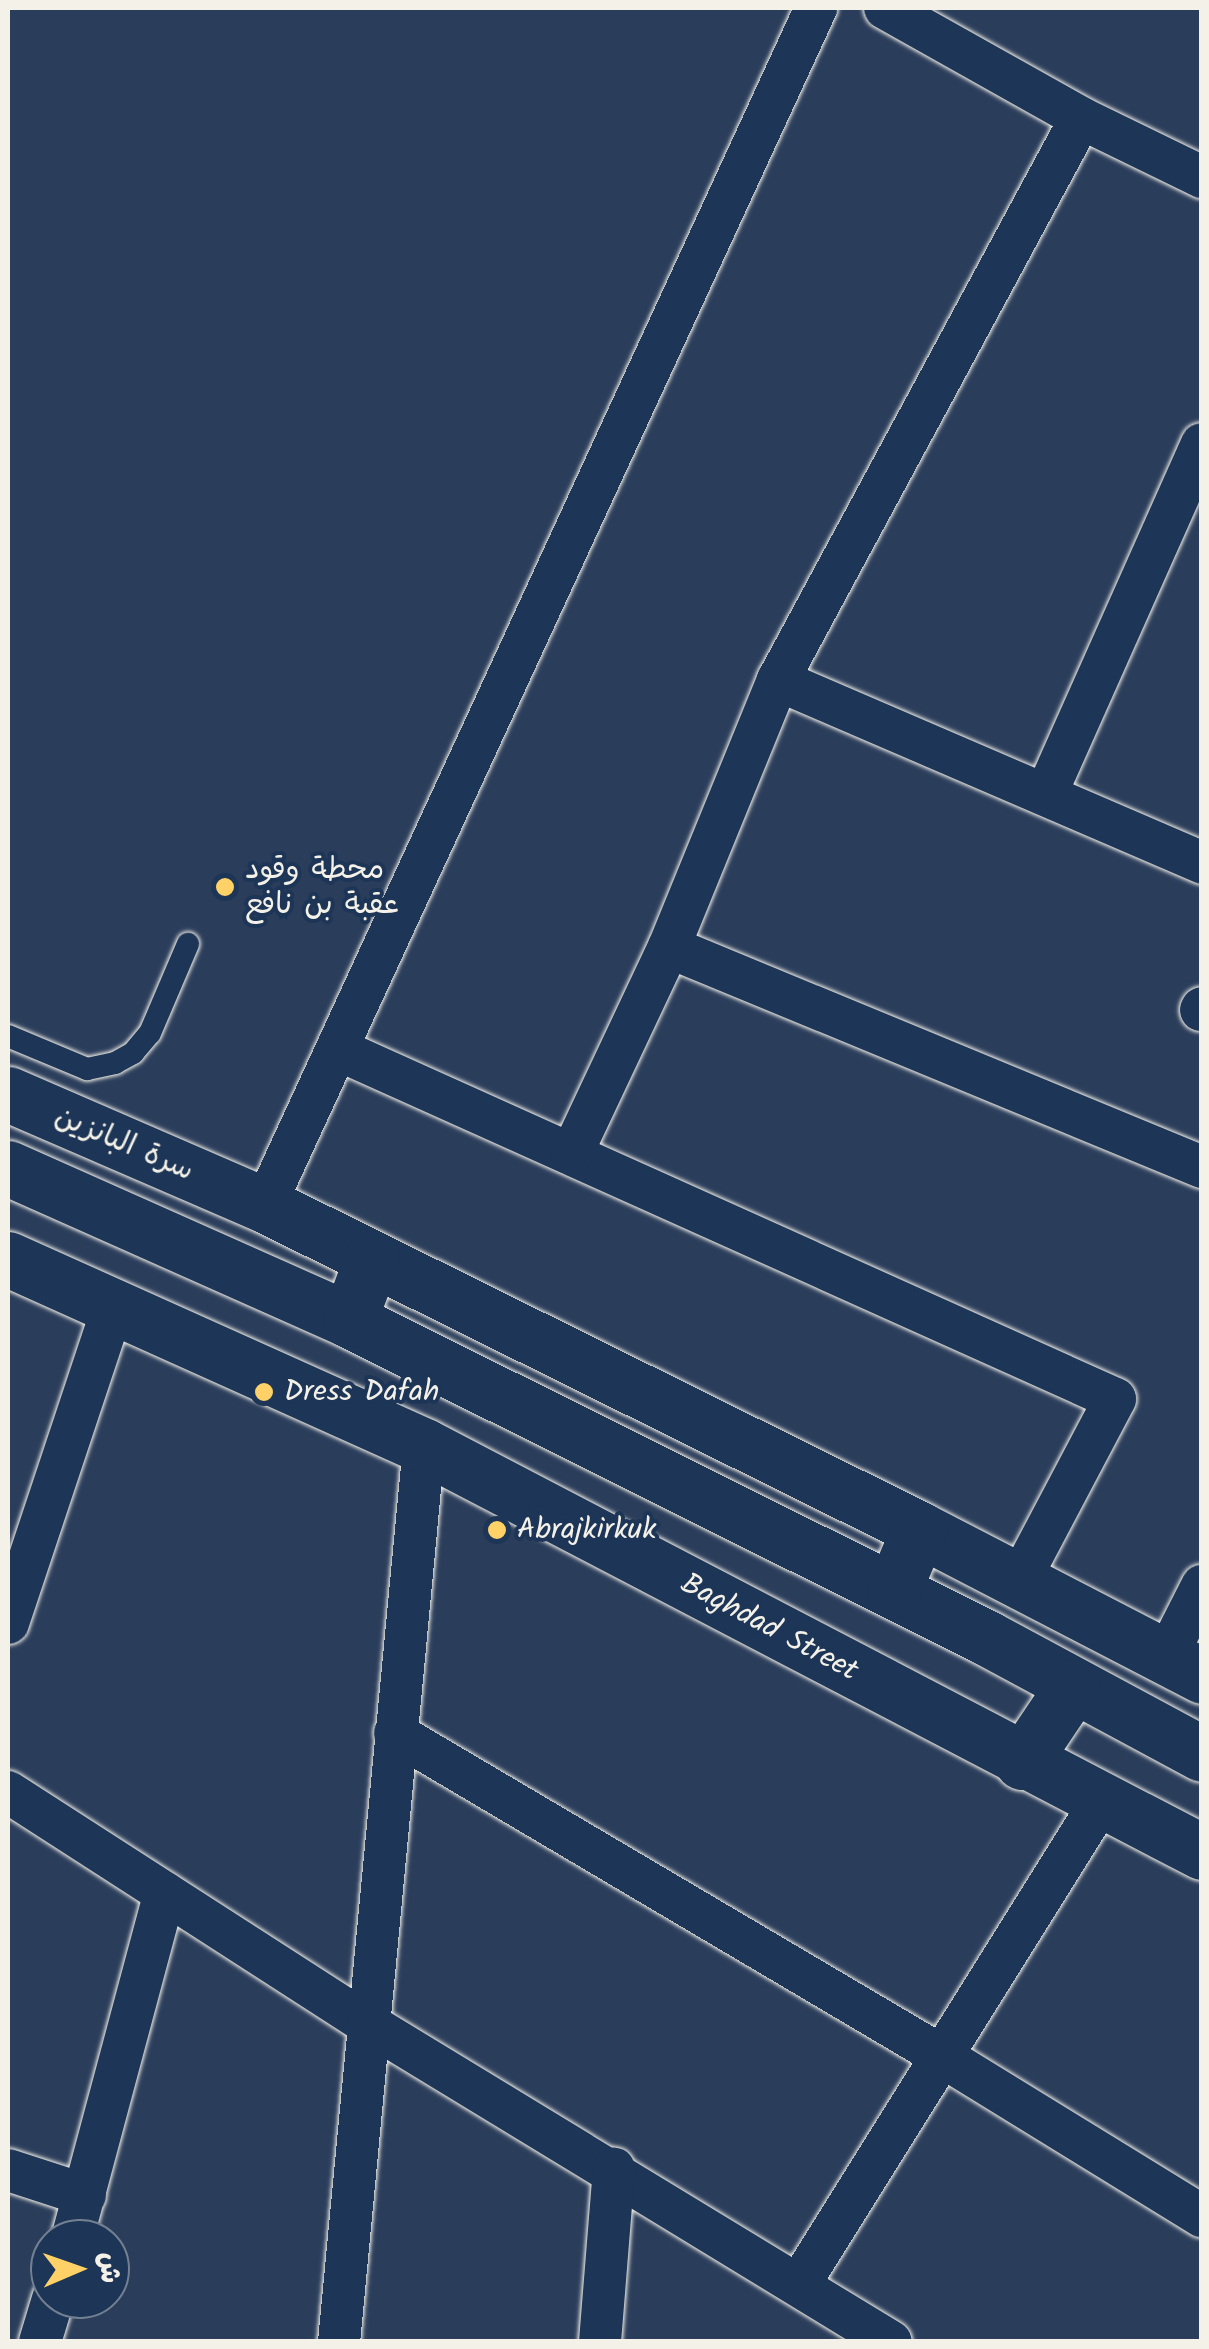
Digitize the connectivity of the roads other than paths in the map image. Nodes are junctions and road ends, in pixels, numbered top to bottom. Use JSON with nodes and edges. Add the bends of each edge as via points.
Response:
{"nodes":[{"id":1,"x":816,"y":8,"type":"edge"},
{"id":2,"x":884,"y":8,"type":"edge"},
{"id":3,"x":1081,"y":118,"type":"junction"},
{"id":4,"x":1202,"y":177,"type":"edge"},
{"id":5,"x":1202,"y":444,"type":"edge"},
{"id":6,"x":778,"y":680,"type":"junction"},
{"id":7,"x":1046,"y":794,"type":"junction"},
{"id":8,"x":1202,"y":863,"type":"edge"},
{"id":9,"x":188,"y":944,"type":"dead end"},
{"id":10,"x":669,"y":947,"type":"junction"},
{"id":11,"x":8,"y":1036,"type":"edge"},
{"id":12,"x":338,"y":1049,"type":"junction"},
{"id":13,"x":8,"y":1094,"type":"edge"},
{"id":14,"x":572,"y":1153,"type":"junction"},
{"id":15,"x":1202,"y":1167,"type":"edge"},
{"id":16,"x":8,"y":1168,"type":"edge"},
{"id":17,"x":253,"y":1200,"type":"junction"},
{"id":18,"x":372,"y":1258,"type":"junction"},
{"id":19,"x":8,"y":1259,"type":"edge"},
{"id":20,"x":113,"y":1307,"type":"junction"},
{"id":21,"x":349,"y":1320,"type":"junction"},
{"id":22,"x":424,"y":1446,"type":"junction"},
{"id":23,"x":919,"y":1530,"type":"junction"},
{"id":24,"x":1019,"y":1581,"type":"junction"},
{"id":25,"x":1202,"y":1586,"type":"edge"},
{"id":26,"x":893,"y":1591,"type":"junction"},
{"id":27,"x":8,"y":1623,"type":"edge"},
{"id":28,"x":1184,"y":1666,"type":"edge"},
{"id":29,"x":1072,"y":1686,"type":"junction"},
{"id":30,"x":396,"y":1734,"type":"junction"},
{"id":31,"x":1202,"y":1754,"type":"edge"},
{"id":32,"x":1022,"y":1762,"type":"junction"},
{"id":33,"x":8,"y":1792,"type":"edge"},
{"id":34,"x":1102,"y":1800,"type":"junction"},
{"id":35,"x":1202,"y":1852,"type":"edge"},
{"id":36,"x":165,"y":1893,"type":"junction"},
{"id":37,"x":367,"y":2022,"type":"junction"},
{"id":38,"x":945,"y":2058,"type":"junction"},
{"id":39,"x":614,"y":2169,"type":"junction"},
{"id":40,"x":8,"y":2170,"type":"edge"},
{"id":41,"x":85,"y":2195,"type":"junction"},
{"id":42,"x":1202,"y":2216,"type":"edge"},
{"id":43,"x":78,"y":2219,"type":"edge"},
{"id":44,"x":800,"y":2283,"type":"junction"},
{"id":45,"x":339,"y":2342,"type":"edge"},
{"id":46,"x":600,"y":2342,"type":"edge"},
{"id":47,"x":892,"y":2342,"type":"edge"}],
"edges":[{"from":1,"to":12,"type":"street"},
{"from":2,"to":3,"type":"street"},
{"from":3,"to":4,"type":"street"},
{"from":3,"to":6,"type":"street"},
{"from":5,"to":7,"type":"street"},
{"from":6,"to":7,"type":"street"},
{"from":6,"to":10,"type":"street"},
{"from":7,"to":8,"type":"street"},
{"from":9,"to":11,"type":"lane","name":"سرة البانزين","via":[[150,1033],[115,1063],[87,1069]]},
{"from":10,"to":14,"type":"street"},
{"from":10,"to":15,"type":"street"},
{"from":12,"to":14,"type":"street"},
{"from":12,"to":17,"type":"street"},
{"from":13,"to":17,"type":"main road","name":"سرة البانزين"},
{"from":14,"to":24,"type":"street","via":[[1115,1398]]},
{"from":16,"to":21,"type":"main road"},
{"from":17,"to":18,"type":"main road","name":"سرة البانزين"},
{"from":18,"to":21,"type":"main road"},
{"from":18,"to":23,"type":"main road","name":"سرة البانزين"},
{"from":19,"to":20,"type":"main road","name":"Baghdad Street"},
{"from":20,"to":22,"type":"main road","name":"Baghdad Street"},
{"from":20,"to":27,"type":"street"},
{"from":21,"to":26,"type":"main road"},
{"from":22,"to":30,"type":"street"},
{"from":22,"to":32,"type":"main road","name":"Baghdad Street"},
{"from":23,"to":24,"type":"main road","name":"سرة البانزين"},
{"from":23,"to":26,"type":"main road"},
{"from":24,"to":28,"type":"main road","name":"سرة البانزين"},
{"from":25,"to":28,"type":"street"},
{"from":26,"to":29,"type":"main road"},
{"from":29,"to":31,"type":"main road"},
{"from":29,"to":32,"type":"main road"},
{"from":30,"to":37,"type":"street"},
{"from":30,"to":38,"type":"street"},
{"from":32,"to":34,"type":"main road","name":"Baghdad Street"},
{"from":33,"to":36,"type":"street"},
{"from":34,"to":35,"type":"main road","name":"Baghdad Street"},
{"from":34,"to":38,"type":"street"},
{"from":36,"to":37,"type":"street"},
{"from":36,"to":41,"type":"street"},
{"from":37,"to":39,"type":"street"},
{"from":37,"to":45,"type":"street"},
{"from":38,"to":42,"type":"street"},
{"from":38,"to":44,"type":"street"},
{"from":39,"to":44,"type":"street"},
{"from":39,"to":46,"type":"street"},
{"from":40,"to":41,"type":"street"},
{"from":41,"to":43,"type":"street"},
{"from":44,"to":47,"type":"street"}]}
